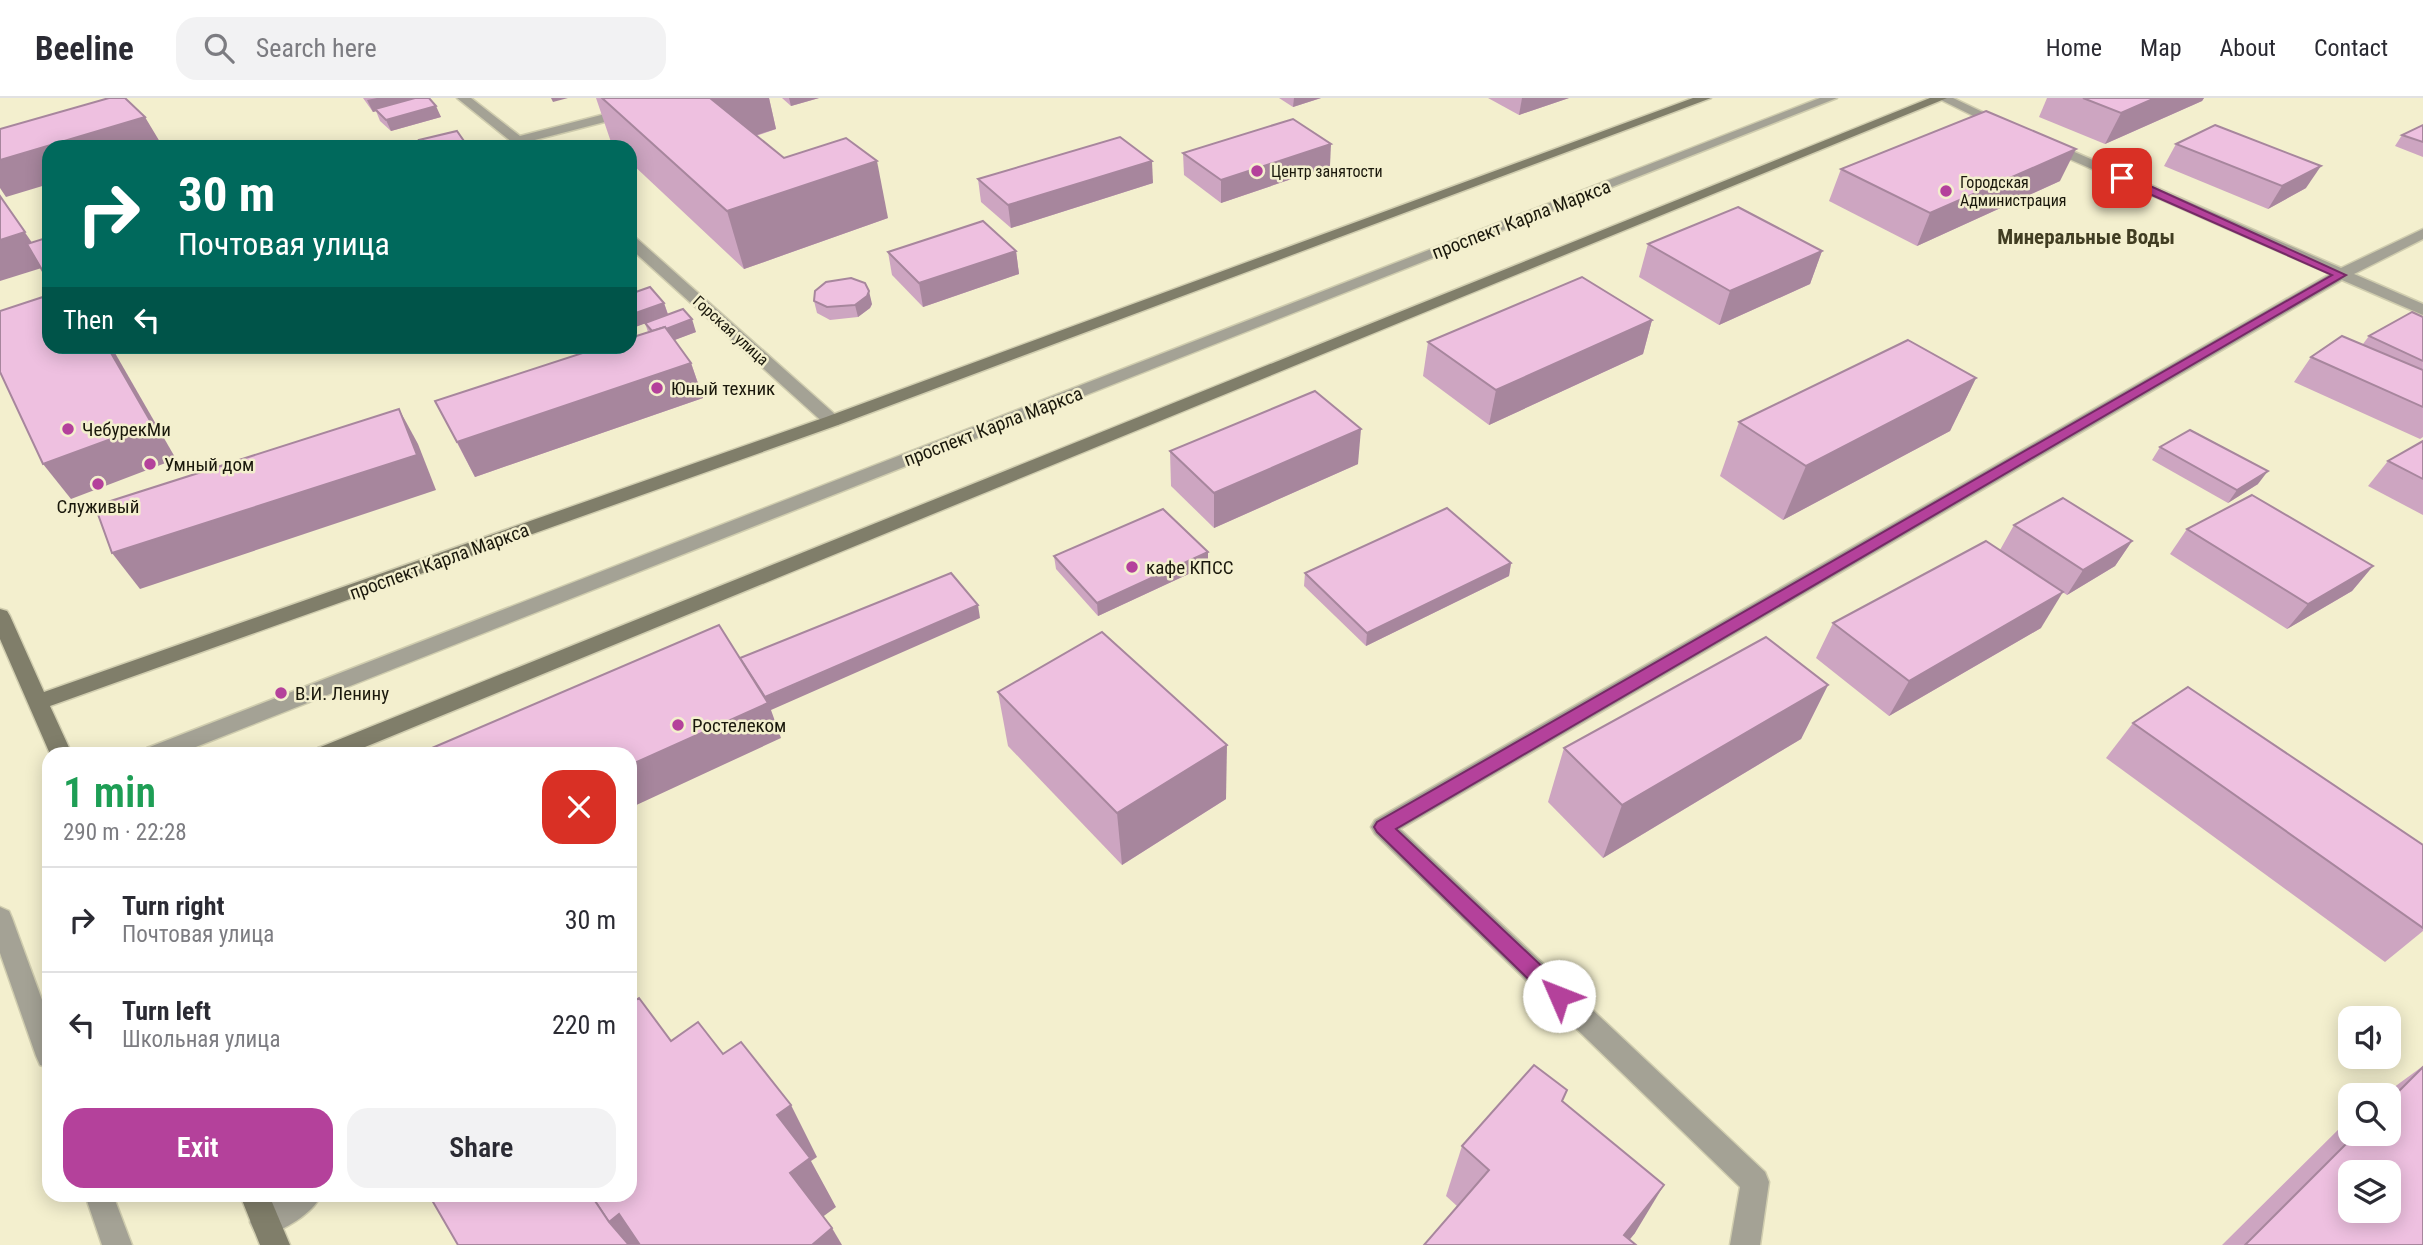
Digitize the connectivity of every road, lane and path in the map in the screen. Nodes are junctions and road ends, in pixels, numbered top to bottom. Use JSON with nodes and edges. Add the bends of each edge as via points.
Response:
{"nodes":[{"id":1,"x":463,"y":98,"type":"edge"},
{"id":2,"x":682,"y":98,"type":"edge"},
{"id":3,"x":1705,"y":98,"type":"edge"},
{"id":4,"x":1831,"y":98,"type":"edge"},
{"id":5,"x":1942,"y":98,"type":"edge"},
{"id":6,"x":2013,"y":129,"type":"edge"},
{"id":7,"x":518,"y":140,"type":"edge"},
{"id":8,"x":533,"y":140,"type":"edge"},
{"id":9,"x":2038,"y":140,"type":"edge"},
{"id":10,"x":2423,"y":233,"type":"edge"},
{"id":11,"x":637,"y":246,"type":"edge"},
{"id":12,"x":2340,"y":275,"type":"junction"},
{"id":13,"x":2423,"y":310,"type":"edge"},
{"id":14,"x":832,"y":421,"type":"junction"},
{"id":15,"x":0,"y":616,"type":"edge"},
{"id":16,"x":38,"y":702,"type":"junction"},
{"id":17,"x":58,"y":747,"type":"edge"},
{"id":18,"x":173,"y":747,"type":"edge"},
{"id":19,"x":343,"y":747,"type":"edge"},
{"id":20,"x":0,"y":918,"type":"edge"},
{"id":21,"x":42,"y":1036,"type":"edge"},
{"id":22,"x":102,"y":1202,"type":"edge"},
{"id":23,"x":257,"y":1202,"type":"edge"},
{"id":24,"x":300,"y":1202,"type":"edge"},
{"id":25,"x":270,"y":1233,"type":"edge"},
{"id":26,"x":117,"y":1245,"type":"edge"},
{"id":27,"x":1745,"y":1245,"type":"edge"}],
"edges":[{"from":1,"to":7,"type":"street"},
{"from":2,"to":8,"type":"street"},
{"from":3,"to":14,"type":"street","name":"проспект Карла Маркса"},
{"from":4,"to":18,"type":"street","name":"проспект Карла Маркса"},
{"from":5,"to":6,"type":"street"},
{"from":5,"to":19,"type":"street"},
{"from":9,"to":12,"type":"street"},
{"from":10,"to":12,"type":"street"},
{"from":11,"to":14,"type":"street","name":"Горская улица"},
{"from":12,"to":13,"type":"street"},
{"from":12,"to":27,"type":"street","via":[[1383,827],[1755,1182]]},
{"from":14,"to":16,"type":"street","name":"проспект Карла Маркса"},
{"from":15,"to":16,"type":"street"},
{"from":16,"to":17,"type":"street"},
{"from":20,"to":21,"type":"street"},
{"from":22,"to":26,"type":"street"},
{"from":23,"to":25,"type":"street"},
{"from":24,"to":25,"type":"street"}]}
